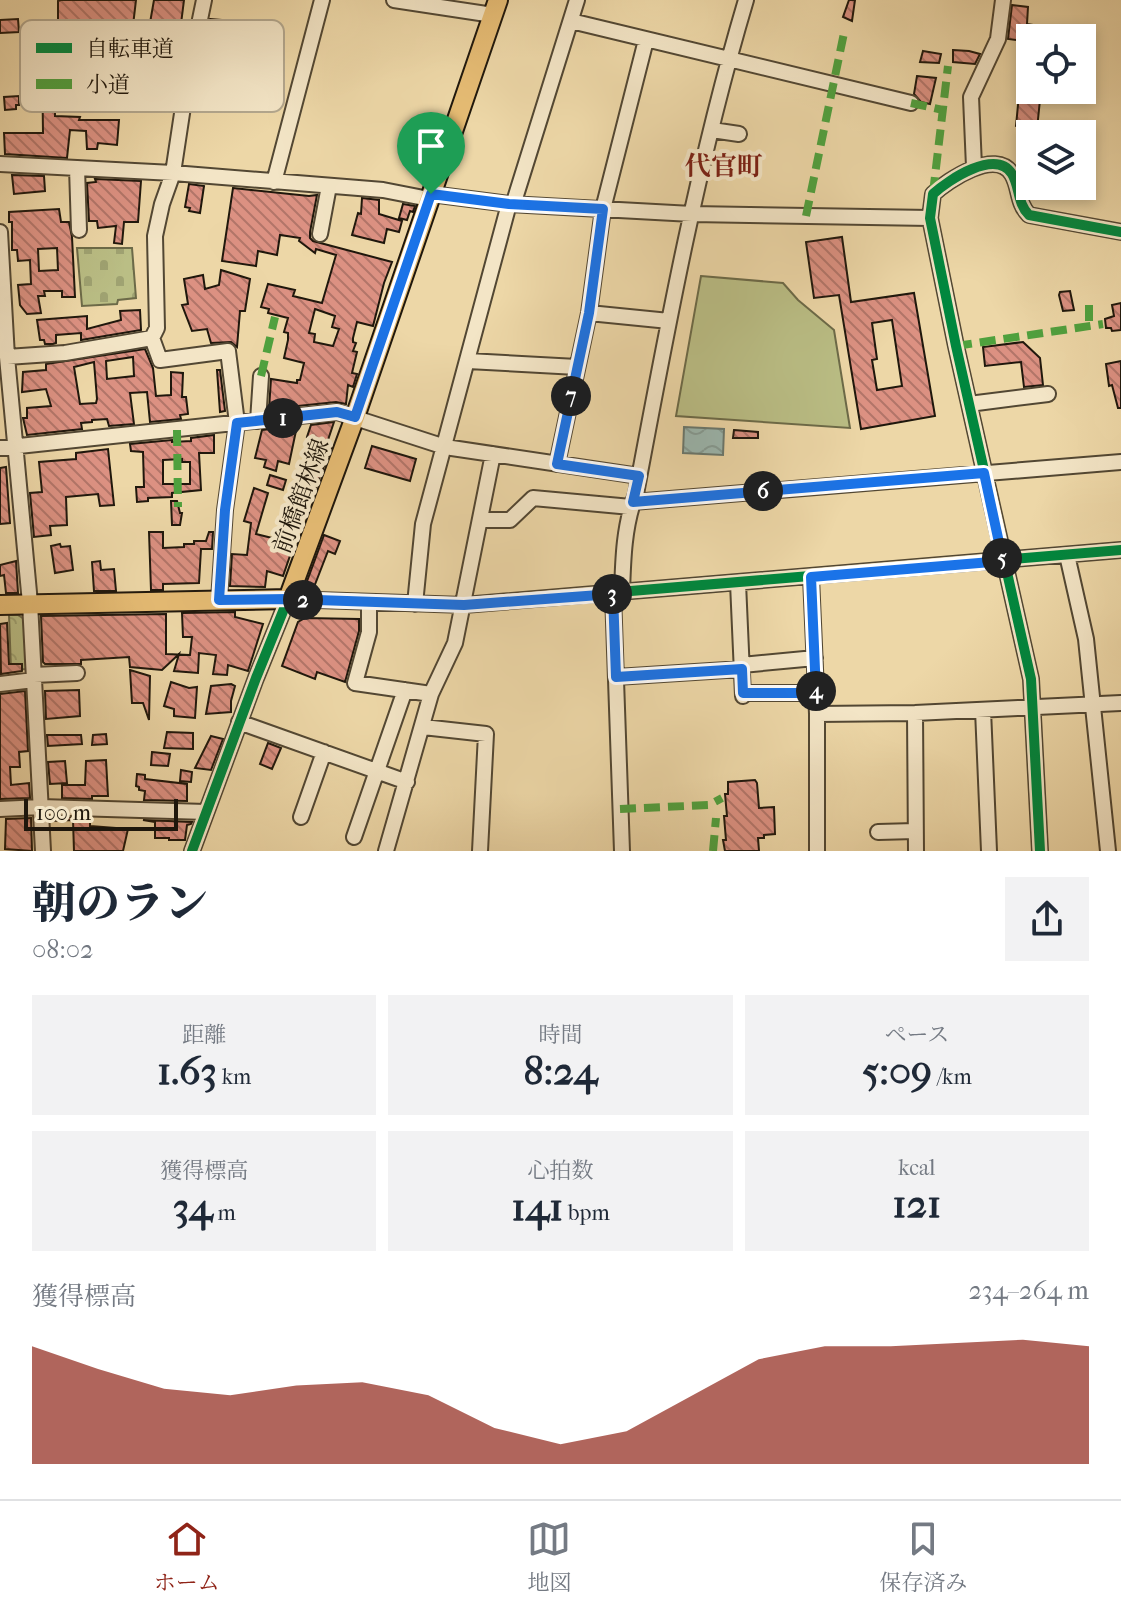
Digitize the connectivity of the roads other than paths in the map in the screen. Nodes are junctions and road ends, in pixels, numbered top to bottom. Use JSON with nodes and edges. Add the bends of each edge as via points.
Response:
{"nodes":[{"id":1,"x":204,"y":0,"type":"edge"},
{"id":2,"x":322,"y":0,"type":"edge"},
{"id":3,"x":394,"y":0,"type":"edge"},
{"id":4,"x":577,"y":0,"type":"edge"},
{"id":5,"x":746,"y":0,"type":"edge"},
{"id":6,"x":1003,"y":0,"type":"edge"},
{"id":7,"x":496,"y":8,"type":"edge"},
{"id":8,"x":200,"y":20,"type":"edge"},
{"id":9,"x":571,"y":21,"type":"junction"},
{"id":10,"x":646,"y":40,"type":"junction"},
{"id":11,"x":728,"y":60,"type":"junction"},
{"id":12,"x":911,"y":103,"type":"dead end"},
{"id":13,"x":182,"y":112,"type":"edge"},
{"id":14,"x":712,"y":130,"type":"junction"},
{"id":15,"x":739,"y":134,"type":"dead end"},
{"id":16,"x":0,"y":164,"type":"edge"},
{"id":17,"x":974,"y":167,"type":"junction"},
{"id":18,"x":77,"y":168,"type":"junction"},
{"id":19,"x":173,"y":173,"type":"junction"},
{"id":20,"x":274,"y":182,"type":"junction"},
{"id":21,"x":329,"y":186,"type":"junction"},
{"id":22,"x":430,"y":196,"type":"junction"},
{"id":23,"x":511,"y":204,"type":"junction"},
{"id":24,"x":603,"y":209,"type":"junction"},
{"id":25,"x":692,"y":214,"type":"junction"},
{"id":26,"x":930,"y":218,"type":"junction"},
{"id":27,"x":79,"y":230,"type":"dead end"},
{"id":28,"x":0,"y":232,"type":"edge"},
{"id":29,"x":1121,"y":232,"type":"edge"},
{"id":30,"x":320,"y":234,"type":"dead end"},
{"id":31,"x":0,"y":245,"type":"edge"},
{"id":32,"x":589,"y":313,"type":"junction"},
{"id":33,"x":669,"y":321,"type":"junction"},
{"id":34,"x":152,"y":338,"type":"junction"},
{"id":35,"x":7,"y":357,"type":"junction"},
{"id":36,"x":468,"y":361,"type":"junction"},
{"id":37,"x":577,"y":367,"type":"junction"},
{"id":38,"x":261,"y":376,"type":"dead end"},
{"id":39,"x":1048,"y":394,"type":"dead end"},
{"id":40,"x":969,"y":404,"type":"junction"},
{"id":41,"x":355,"y":417,"type":"junction"},
{"id":42,"x":258,"y":421,"type":"junction"},
{"id":43,"x":237,"y":423,"type":"junction"},
{"id":44,"x":445,"y":447,"type":"junction"},
{"id":45,"x":8,"y":448,"type":"edge"},
{"id":46,"x":493,"y":454,"type":"junction"},
{"id":47,"x":1121,"y":462,"type":"edge"},
{"id":48,"x":557,"y":464,"type":"junction"},
{"id":49,"x":984,"y":473,"type":"junction"},
{"id":50,"x":639,"y":476,"type":"junction"},
{"id":51,"x":632,"y":504,"type":"junction"},
{"id":52,"x":480,"y":520,"type":"junction"},
{"id":53,"x":1121,"y":550,"type":"edge"},
{"id":54,"x":1067,"y":555,"type":"junction"},
{"id":55,"x":1003,"y":561,"type":"junction"},
{"id":56,"x":811,"y":577,"type":"junction"},
{"id":57,"x":738,"y":583,"type":"junction"},
{"id":58,"x":618,"y":593,"type":"junction"},
{"id":59,"x":288,"y":599,"type":"junction"},
{"id":60,"x":219,"y":600,"type":"junction"},
{"id":61,"x":30,"y":603,"type":"junction"},
{"id":62,"x":369,"y":603,"type":"junction"},
{"id":63,"x":415,"y":604,"type":"junction"},
{"id":64,"x":0,"y":605,"type":"edge"},
{"id":65,"x":464,"y":605,"type":"junction"},
{"id":66,"x":815,"y":658,"type":"junction"},
{"id":67,"x":742,"y":667,"type":"junction"},
{"id":68,"x":77,"y":673,"type":"dead end"},
{"id":69,"x":616,"y":677,"type":"junction"},
{"id":70,"x":34,"y":678,"type":"junction"},
{"id":71,"x":0,"y":684,"type":"edge"},
{"id":72,"x":405,"y":690,"type":"junction"},
{"id":73,"x":816,"y":693,"type":"junction"},
{"id":74,"x":431,"y":694,"type":"junction"},
{"id":75,"x":1121,"y":703,"type":"edge"},
{"id":76,"x":1091,"y":704,"type":"junction"},
{"id":77,"x":1034,"y":707,"type":"junction"},
{"id":78,"x":983,"y":710,"type":"junction"},
{"id":79,"x":915,"y":713,"type":"junction"},
{"id":80,"x":817,"y":714,"type":"junction"},
{"id":81,"x":239,"y":722,"type":"junction"},
{"id":82,"x":423,"y":727,"type":"junction"},
{"id":83,"x":324,"y":752,"type":"junction"},
{"id":84,"x":376,"y":771,"type":"junction"},
{"id":85,"x":407,"y":782,"type":"junction"},
{"id":86,"x":41,"y":807,"type":"junction"},
{"id":87,"x":0,"y":809,"type":"edge"},
{"id":88,"x":206,"y":812,"type":"junction"},
{"id":89,"x":301,"y":817,"type":"dead end"},
{"id":90,"x":915,"y":831,"type":"junction"},
{"id":91,"x":878,"y":832,"type":"dead end"},
{"id":92,"x":354,"y":837,"type":"dead end"},
{"id":93,"x":43,"y":851,"type":"edge"},
{"id":94,"x":192,"y":851,"type":"edge"},
{"id":95,"x":386,"y":851,"type":"edge"},
{"id":96,"x":480,"y":851,"type":"edge"},
{"id":97,"x":622,"y":851,"type":"edge"},
{"id":98,"x":817,"y":851,"type":"edge"},
{"id":99,"x":916,"y":851,"type":"edge"},
{"id":100,"x":989,"y":851,"type":"edge"},
{"id":101,"x":1040,"y":851,"type":"edge"},
{"id":102,"x":1108,"y":851,"type":"edge"}],
"edges":[{"from":1,"to":8,"type":"street"},
{"from":2,"to":20,"type":"street"},
{"from":3,"to":7,"type":"street"},
{"from":4,"to":9,"type":"street"},
{"from":5,"to":11,"type":"street"},
{"from":6,"to":17,"type":"street","via":[[998,39],[971,97]]},
{"from":7,"to":22,"type":"main road","name":"前橋館林線"},
{"from":9,"to":10,"type":"street"},
{"from":9,"to":23,"type":"street"},
{"from":10,"to":11,"type":"street"},
{"from":10,"to":24,"type":"street"},
{"from":11,"to":12,"type":"street"},
{"from":11,"to":14,"type":"street"},
{"from":13,"to":19,"type":"street"},
{"from":14,"to":15,"type":"street"},
{"from":14,"to":25,"type":"street"},
{"from":16,"to":18,"type":"street"},
{"from":17,"to":26,"type":"street","via":[[933,194]]},
{"from":17,"to":29,"type":"street","via":[[1006,167],[1014,176],[1023,209],[1035,218]]},
{"from":18,"to":19,"type":"street"},
{"from":18,"to":27,"type":"street"},
{"from":19,"to":20,"type":"street"},
{"from":19,"to":34,"type":"street","via":[[155,236],[157,328]]},
{"from":20,"to":21,"type":"street"},
{"from":21,"to":22,"type":"street"},
{"from":21,"to":30,"type":"street"},
{"from":22,"to":23,"type":"street"},
{"from":22,"to":41,"type":"main road","name":"前橋館林線"},
{"from":23,"to":24,"type":"street"},
{"from":23,"to":36,"type":"street"},
{"from":24,"to":25,"type":"street"},
{"from":24,"to":32,"type":"street"},
{"from":25,"to":26,"type":"street"},
{"from":25,"to":33,"type":"street"},
{"from":26,"to":40,"type":"street"},
{"from":28,"to":31,"type":"street"},
{"from":31,"to":35,"type":"street"},
{"from":32,"to":33,"type":"street"},
{"from":32,"to":37,"type":"street"},
{"from":33,"to":50,"type":"street"},
{"from":34,"to":35,"type":"street"},
{"from":34,"to":43,"type":"street","via":[[160,360],[228,351]]},
{"from":35,"to":45,"type":"street"},
{"from":36,"to":37,"type":"street"},
{"from":36,"to":44,"type":"street"},
{"from":37,"to":48,"type":"street"},
{"from":38,"to":42,"type":"street"},
{"from":39,"to":40,"type":"street"},
{"from":40,"to":49,"type":"street"},
{"from":41,"to":42,"type":"street","via":[[337,412]]},
{"from":41,"to":44,"type":"street"},
{"from":41,"to":59,"type":"main road","name":"前橋館林線"},
{"from":42,"to":43,"type":"street"},
{"from":43,"to":45,"type":"street"},
{"from":43,"to":60,"type":"street"},
{"from":44,"to":46,"type":"street"},
{"from":44,"to":63,"type":"street","via":[[423,524]]},
{"from":45,"to":61,"type":"street"},
{"from":46,"to":48,"type":"street"},
{"from":46,"to":52,"type":"street"},
{"from":47,"to":49,"type":"street"},
{"from":48,"to":50,"type":"street"},
{"from":49,"to":51,"type":"street"},
{"from":49,"to":55,"type":"street"},
{"from":50,"to":51,"type":"street"},
{"from":51,"to":52,"type":"street","via":[[533,498],[510,520]]},
{"from":51,"to":58,"type":"street"},
{"from":52,"to":65,"type":"street"},
{"from":53,"to":54,"type":"street"},
{"from":54,"to":55,"type":"street"},
{"from":54,"to":76,"type":"street","via":[[1086,639]]},
{"from":55,"to":56,"type":"street"},
{"from":55,"to":77,"type":"street"},
{"from":56,"to":57,"type":"street"},
{"from":56,"to":66,"type":"street"},
{"from":57,"to":58,"type":"street"},
{"from":57,"to":67,"type":"street"},
{"from":58,"to":65,"type":"street"},
{"from":58,"to":69,"type":"street"},
{"from":59,"to":60,"type":"main road"},
{"from":59,"to":62,"type":"street"},
{"from":59,"to":81,"type":"street"},
{"from":60,"to":61,"type":"main road"},
{"from":61,"to":64,"type":"main road"},
{"from":61,"to":70,"type":"street"},
{"from":62,"to":63,"type":"street"},
{"from":62,"to":72,"type":"street","via":[[369,632],[355,683]]},
{"from":63,"to":65,"type":"street"},
{"from":65,"to":74,"type":"street","via":[[455,643]]},
{"from":66,"to":67,"type":"street"},
{"from":66,"to":73,"type":"street"},
{"from":67,"to":69,"type":"street"},
{"from":67,"to":73,"type":"street","via":[[743,695]]},
{"from":68,"to":70,"type":"street"},
{"from":69,"to":97,"type":"street"},
{"from":70,"to":71,"type":"street"},
{"from":70,"to":86,"type":"street"},
{"from":72,"to":74,"type":"street"},
{"from":72,"to":84,"type":"street"},
{"from":73,"to":80,"type":"street"},
{"from":74,"to":82,"type":"street"},
{"from":75,"to":76,"type":"street"},
{"from":76,"to":77,"type":"street"},
{"from":76,"to":102,"type":"street"},
{"from":77,"to":78,"type":"street"},
{"from":77,"to":101,"type":"street"},
{"from":78,"to":79,"type":"street"},
{"from":78,"to":100,"type":"street"},
{"from":79,"to":80,"type":"street"},
{"from":79,"to":90,"type":"street"},
{"from":80,"to":98,"type":"street"},
{"from":81,"to":83,"type":"street"},
{"from":81,"to":88,"type":"street"},
{"from":82,"to":85,"type":"street"},
{"from":82,"to":96,"type":"street","via":[[486,734]]},
{"from":83,"to":84,"type":"street"},
{"from":83,"to":89,"type":"street"},
{"from":84,"to":85,"type":"street"},
{"from":84,"to":92,"type":"street"},
{"from":85,"to":95,"type":"street"},
{"from":86,"to":87,"type":"street"},
{"from":86,"to":88,"type":"street"},
{"from":86,"to":93,"type":"street"},
{"from":88,"to":94,"type":"street"},
{"from":90,"to":91,"type":"street"},
{"from":90,"to":99,"type":"street"}]}
